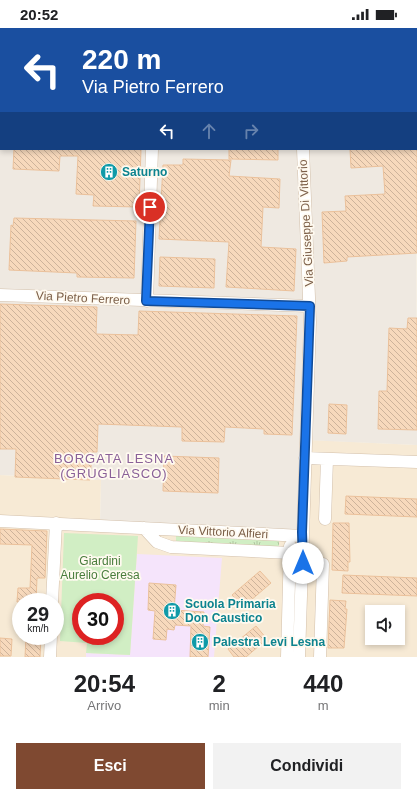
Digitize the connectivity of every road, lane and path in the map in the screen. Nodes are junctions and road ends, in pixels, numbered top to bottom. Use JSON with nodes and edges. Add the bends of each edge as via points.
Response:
{"nodes":[{"id":1,"x":152,"y":150,"type":"edge"},
{"id":2,"x":303,"y":150,"type":"edge"},
{"id":3,"x":0,"y":295,"type":"edge"},
{"id":4,"x":146,"y":301,"type":"junction"},
{"id":5,"x":310,"y":306,"type":"junction"},
{"id":6,"x":305,"y":458,"type":"junction"},
{"id":7,"x":327,"y":459,"type":"junction"},
{"id":8,"x":417,"y":462,"type":"edge"},
{"id":9,"x":325,"y":519,"type":"dead end"},
{"id":10,"x":0,"y":521,"type":"edge"},
{"id":11,"x":56,"y":524,"type":"junction"},
{"id":12,"x":144,"y":528,"type":"junction"},
{"id":13,"x":297,"y":535,"type":"junction"},
{"id":14,"x":290,"y":553,"type":"junction"},
{"id":15,"x":303,"y":563,"type":"junction"},
{"id":16,"x":52,"y":593,"type":"edge"},
{"id":17,"x":288,"y":624,"type":"junction"},
{"id":18,"x":300,"y":624,"type":"junction"},
{"id":19,"x":51,"y":645,"type":"edge"},
{"id":20,"x":50,"y":657,"type":"edge"},
{"id":21,"x":287,"y":657,"type":"edge"},
{"id":22,"x":299,"y":657,"type":"edge"},
{"id":23,"x":320,"y":657,"type":"edge"}],
"edges":[{"from":1,"to":4,"type":"street"},
{"from":2,"to":5,"type":"street","name":"Via Giuseppe Di Vittorio"},
{"from":3,"to":4,"type":"street","name":"Via Pietro Ferrero"},
{"from":4,"to":5,"type":"street","name":"Via Pietro Ferrero"},
{"from":5,"to":6,"type":"street","name":"Via Giuseppe Di Vittorio"},
{"from":6,"to":7,"type":"street"},
{"from":6,"to":13,"type":"street","name":"Via Giuseppe Di Vittorio"},
{"from":7,"to":8,"type":"street"},
{"from":7,"to":9,"type":"street"},
{"from":10,"to":11,"type":"street","name":"Via Vittorio Alfieri"},
{"from":11,"to":12,"type":"street","name":"Via Vittorio Alfieri"},
{"from":11,"to":16,"type":"street"},
{"from":12,"to":13,"type":"street","name":"Via Vittorio Alfieri"},
{"from":12,"to":14,"type":"street","name":"Via Vittorio Alfieri","via":[[157,542],[171,548]]},
{"from":13,"to":14,"type":"street","name":"Via Giuseppe Di Vittorio"},
{"from":13,"to":15,"type":"street","name":"Via Giuseppe Di Vittorio"},
{"from":14,"to":17,"type":"street","name":"Via Giuseppe Di Vittorio"},
{"from":15,"to":18,"type":"street","name":"Via Giuseppe Di Vittorio"},
{"from":15,"to":23,"type":"street","via":[[322,564]]},
{"from":17,"to":18,"type":"street"},
{"from":17,"to":21,"type":"street","name":"Via Giuseppe Di Vittorio"},
{"from":18,"to":22,"type":"street","name":"Via Giuseppe Di Vittorio"},
{"from":19,"to":20,"type":"street"}]}
